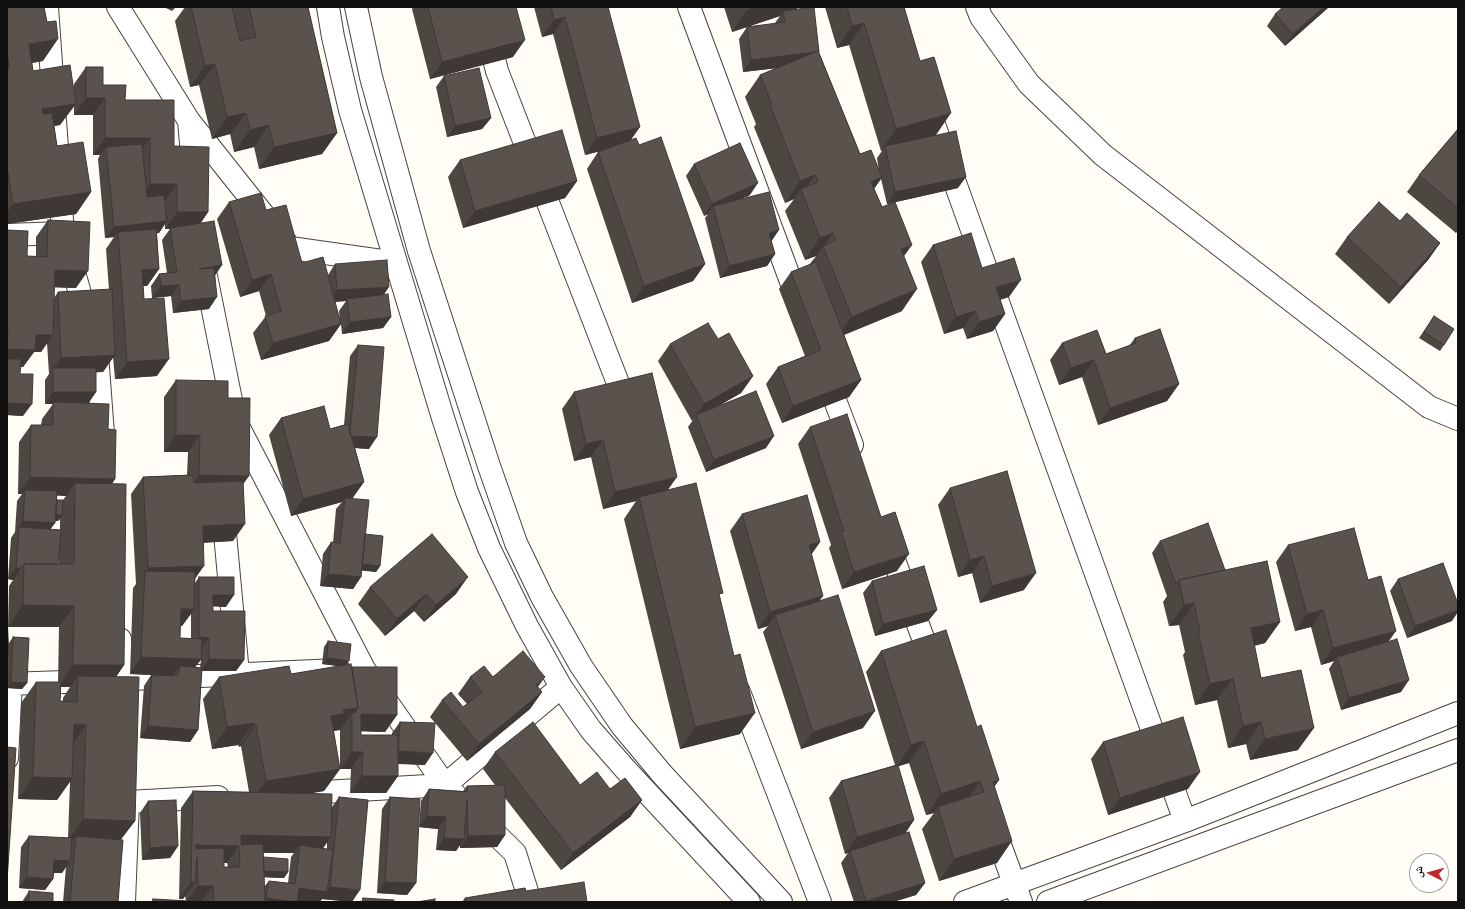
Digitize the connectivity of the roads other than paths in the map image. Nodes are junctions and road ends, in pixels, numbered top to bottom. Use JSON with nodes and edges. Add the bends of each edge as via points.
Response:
{"nodes":[{"id":1,"x":47,"y":7,"type":"edge"},
{"id":2,"x":118,"y":7,"type":"edge"},
{"id":3,"x":328,"y":7,"type":"edge"},
{"id":4,"x":356,"y":7,"type":"edge"},
{"id":5,"x":481,"y":7,"type":"edge"},
{"id":6,"x":689,"y":7,"type":"edge"},
{"id":7,"x":977,"y":7,"type":"edge"},
{"id":8,"x":921,"y":89,"type":"edge"},
{"id":9,"x":189,"y":121,"type":"junction"},
{"id":10,"x":195,"y":197,"type":"edge"},
{"id":11,"x":63,"y":234,"type":"junction"},
{"id":12,"x":7,"y":235,"type":"edge"},
{"id":13,"x":396,"y":263,"type":"junction"},
{"id":14,"x":806,"y":322,"type":"edge"},
{"id":15,"x":820,"y":359,"type":"edge"},
{"id":16,"x":1458,"y":419,"type":"edge"},
{"id":17,"x":216,"y":423,"type":"edge"},
{"id":18,"x":636,"y":427,"type":"edge"},
{"id":19,"x":105,"y":457,"type":"edge"},
{"id":20,"x":859,"y":464,"type":"edge"},
{"id":21,"x":222,"y":494,"type":"edge"},
{"id":22,"x":881,"y":524,"type":"edge"},
{"id":23,"x":119,"y":623,"type":"edge"},
{"id":24,"x":364,"y":669,"type":"junction"},
{"id":25,"x":731,"y":672,"type":"edge"},
{"id":26,"x":238,"y":674,"type":"junction"},
{"id":27,"x":122,"y":680,"type":"junction"},
{"id":28,"x":939,"y":681,"type":"edge"},
{"id":29,"x":9,"y":684,"type":"edge"},
{"id":30,"x":561,"y":687,"type":"junction"},
{"id":31,"x":1458,"y":713,"type":"edge"},
{"id":32,"x":124,"y":726,"type":"edge"},
{"id":33,"x":1458,"y":750,"type":"edge"},
{"id":34,"x":7,"y":758,"type":"edge"},
{"id":35,"x":127,"y":779,"type":"edge"},
{"id":36,"x":445,"y":785,"type":"junction"},
{"id":37,"x":270,"y":794,"type":"edge"},
{"id":38,"x":239,"y":796,"type":"edge"},
{"id":39,"x":128,"y":802,"type":"junction"},
{"id":40,"x":986,"y":808,"type":"edge"},
{"id":41,"x":1185,"y":821,"type":"junction"},
{"id":42,"x":1018,"y":893,"type":"edge"},
{"id":43,"x":124,"y":902,"type":"edge"},
{"id":44,"x":511,"y":902,"type":"edge"},
{"id":45,"x":749,"y":902,"type":"edge"},
{"id":46,"x":782,"y":902,"type":"edge"},
{"id":47,"x":820,"y":902,"type":"edge"},
{"id":48,"x":964,"y":902,"type":"edge"},
{"id":49,"x":1048,"y":902,"type":"edge"}],
"edges":[{"from":1,"to":11,"type":"street"},
{"from":2,"to":9,"type":"street"},
{"from":3,"to":13,"type":"street","via":[[350,110]]},
{"from":4,"to":46,"type":"street","via":[[371,77],[419,251],[516,542],[581,666],[622,726],[662,774]]},
{"from":5,"to":18,"type":"street","via":[[497,71]]},
{"from":6,"to":14,"type":"street"},
{"from":7,"to":16,"type":"street","via":[[981,17],[1029,84],[1103,155],[1429,407]]},
{"from":8,"to":41,"type":"street"},
{"from":9,"to":10,"type":"street"},
{"from":9,"to":13,"type":"street","via":[[290,248]]},
{"from":11,"to":12,"type":"street"},
{"from":11,"to":19,"type":"street","via":[[97,354]]},
{"from":13,"to":30,"type":"street","via":[[467,492],[489,548],[527,626]]},
{"from":15,"to":20,"type":"street"},
{"from":17,"to":24,"type":"street","via":[[201,258],[236,420]]},
{"from":21,"to":26,"type":"street"},
{"from":22,"to":28,"type":"street"},
{"from":23,"to":27,"type":"street"},
{"from":24,"to":26,"type":"street"},
{"from":24,"to":36,"type":"street"},
{"from":25,"to":47,"type":"street"},
{"from":26,"to":27,"type":"street"},
{"from":27,"to":29,"type":"street"},
{"from":27,"to":32,"type":"street"},
{"from":29,"to":34,"type":"street"},
{"from":30,"to":36,"type":"street"},
{"from":30,"to":45,"type":"street","via":[[591,730],[621,765]]},
{"from":31,"to":41,"type":"street"},
{"from":33,"to":49,"type":"street"},
{"from":35,"to":39,"type":"street"},
{"from":36,"to":37,"type":"street"},
{"from":36,"to":44,"type":"street","via":[[516,853],[530,901]]},
{"from":38,"to":39,"type":"street"},
{"from":39,"to":43,"type":"street"},
{"from":40,"to":42,"type":"street"},
{"from":41,"to":42,"type":"street"},
{"from":42,"to":48,"type":"street"}]}
